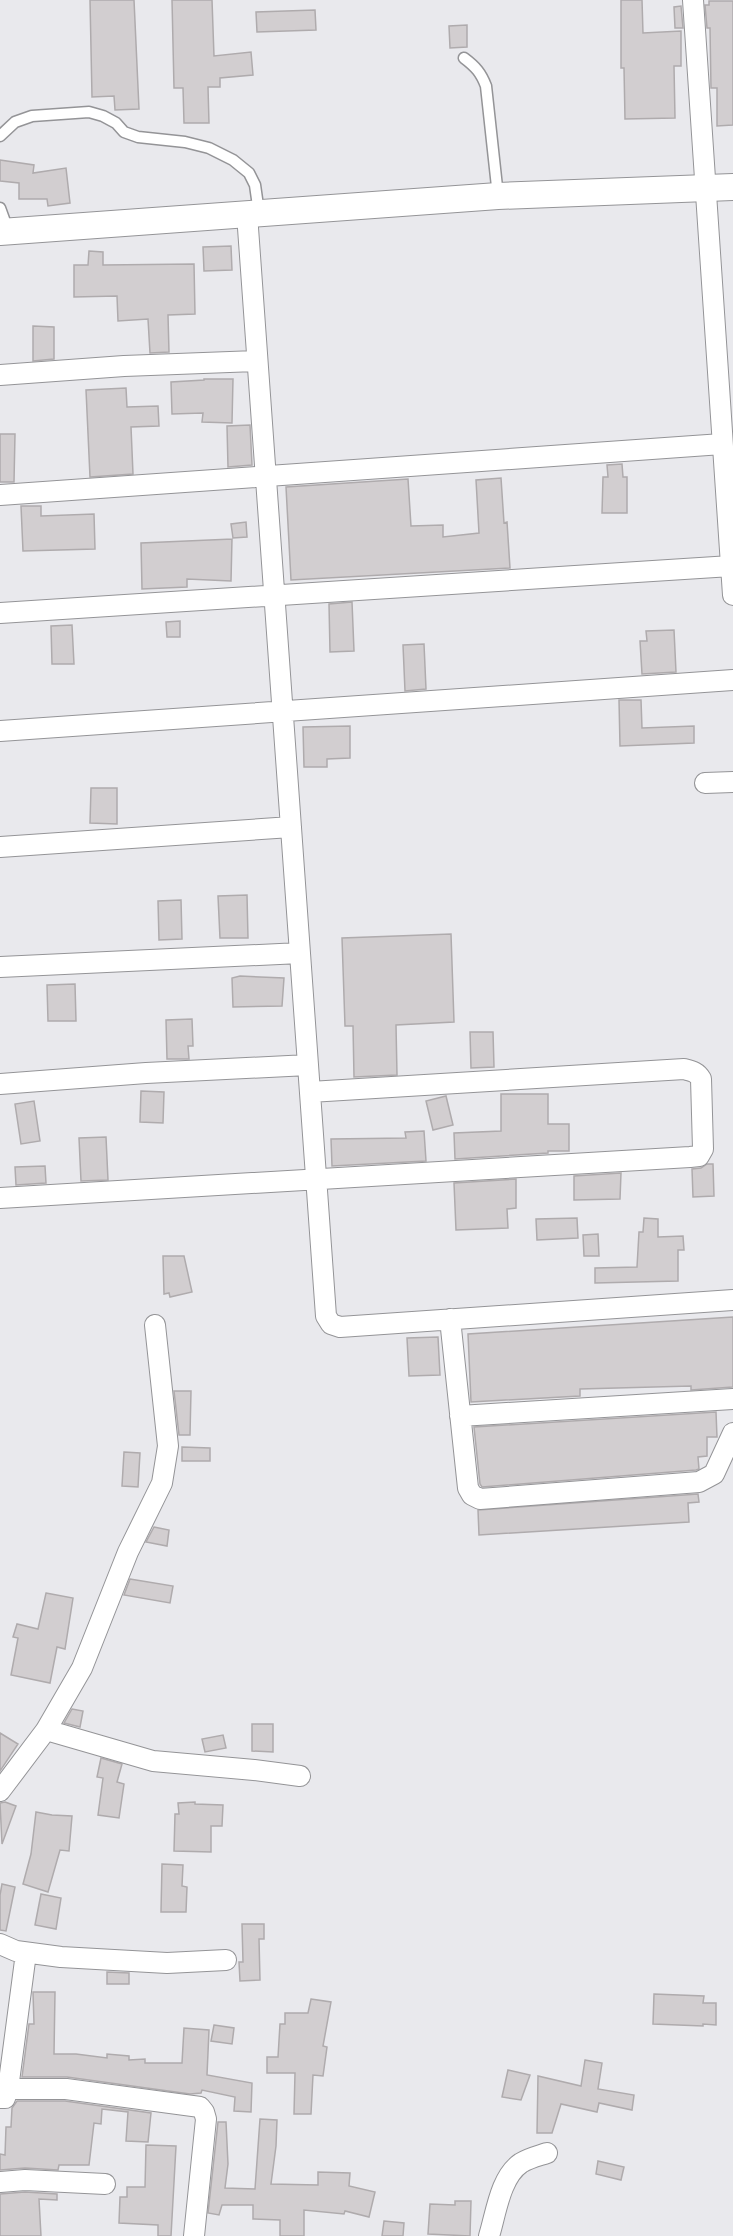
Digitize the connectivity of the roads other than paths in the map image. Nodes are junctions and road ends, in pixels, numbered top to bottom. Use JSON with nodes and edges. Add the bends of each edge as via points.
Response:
{"nodes":[{"id":1,"x":693,"y":0,"type":"edge"},
{"id":2,"x":464,"y":58,"type":"dead end"},
{"id":3,"x":0,"y":136,"type":"edge"},
{"id":4,"x":733,"y":187,"type":"edge"},
{"id":5,"x":705,"y":189,"type":"junction"},
{"id":6,"x":498,"y":196,"type":"junction"},
{"id":7,"x":253,"y":214,"type":"junction"},
{"id":8,"x":3,"y":224,"type":"edge"},
{"id":9,"x":257,"y":361,"type":"junction"},
{"id":10,"x":0,"y":375,"type":"edge"},
{"id":11,"x":726,"y":401,"type":"edge"},
{"id":12,"x":722,"y":444,"type":"junction"},
{"id":13,"x":266,"y":476,"type":"junction"},
{"id":14,"x":729,"y":486,"type":"edge"},
{"id":15,"x":0,"y":495,"type":"edge"},
{"id":16,"x":732,"y":579,"type":"edge"},
{"id":17,"x":733,"y":595,"type":"edge"},
{"id":18,"x":274,"y":596,"type":"junction"},
{"id":19,"x":0,"y":613,"type":"edge"},
{"id":20,"x":733,"y":680,"type":"edge"},
{"id":21,"x":283,"y":711,"type":"junction"},
{"id":22,"x":0,"y":730,"type":"edge"},
{"id":23,"x":733,"y":782,"type":"edge"},
{"id":24,"x":705,"y":783,"type":"dead end"},
{"id":25,"x":291,"y":827,"type":"junction"},
{"id":26,"x":0,"y":847,"type":"edge"},
{"id":27,"x":300,"y":953,"type":"junction"},
{"id":28,"x":0,"y":967,"type":"edge"},
{"id":29,"x":308,"y":1065,"type":"junction"},
{"id":30,"x":0,"y":1084,"type":"edge"},
{"id":31,"x":310,"y":1092,"type":"junction"},
{"id":32,"x":316,"y":1180,"type":"junction"},
{"id":33,"x":0,"y":1193,"type":"edge"},
{"id":34,"x":0,"y":1198,"type":"edge"},
{"id":35,"x":733,"y":1300,"type":"edge"},
{"id":36,"x":450,"y":1319,"type":"junction"},
{"id":37,"x":155,"y":1325,"type":"dead end"},
{"id":38,"x":733,"y":1399,"type":"edge"},
{"id":39,"x":460,"y":1416,"type":"junction"},
{"id":40,"x":733,"y":1434,"type":"edge"},
{"id":41,"x":46,"y":1730,"type":"junction"},
{"id":42,"x":300,"y":1776,"type":"dead end"},
{"id":43,"x":0,"y":1791,"type":"edge"},
{"id":44,"x":0,"y":1944,"type":"edge"},
{"id":45,"x":26,"y":1953,"type":"junction"},
{"id":46,"x":226,"y":1960,"type":"dead end"},
{"id":47,"x":3,"y":2101,"type":"edge"},
{"id":48,"x":547,"y":2153,"type":"dead end"},
{"id":49,"x":0,"y":2182,"type":"edge"},
{"id":50,"x":105,"y":2184,"type":"dead end"},
{"id":51,"x":194,"y":2236,"type":"edge"},
{"id":52,"x":489,"y":2236,"type":"edge"}],
"edges":[{"from":1,"to":5,"type":"street"},
{"from":2,"to":6,"type":"lane","via":[[477,67],[486,86]]},
{"from":3,"to":7,"type":"lane","via":[[15,122],[32,116],[89,112],[138,137],[210,148],[249,173],[255,185]]},
{"from":4,"to":5,"type":"street"},
{"from":5,"to":6,"type":"street"},
{"from":5,"to":11,"type":"street"},
{"from":6,"to":7,"type":"street"},
{"from":7,"to":8,"type":"street"},
{"from":7,"to":9,"type":"street"},
{"from":9,"to":10,"type":"street"},
{"from":9,"to":13,"type":"street"},
{"from":11,"to":12,"type":"street"},
{"from":12,"to":13,"type":"street"},
{"from":12,"to":14,"type":"street"},
{"from":13,"to":15,"type":"street"},
{"from":13,"to":18,"type":"street"},
{"from":14,"to":16,"type":"street"},
{"from":16,"to":17,"type":"street"},
{"from":16,"to":18,"type":"street"},
{"from":18,"to":19,"type":"street"},
{"from":18,"to":21,"type":"street"},
{"from":20,"to":21,"type":"street"},
{"from":21,"to":22,"type":"street"},
{"from":21,"to":25,"type":"street"},
{"from":23,"to":24,"type":"street"},
{"from":25,"to":26,"type":"street"},
{"from":25,"to":27,"type":"street"},
{"from":27,"to":28,"type":"street"},
{"from":27,"to":29,"type":"street"},
{"from":29,"to":30,"type":"street"},
{"from":29,"to":31,"type":"street"},
{"from":31,"to":32,"type":"street"},
{"from":31,"to":32,"type":"street","via":[[684,1069],[698,1073],[701,1079],[703,1149],[699,1156]]},
{"from":32,"to":34,"type":"street"},
{"from":32,"to":36,"type":"street","via":[[326,1316],[330,1324],[339,1327]]},
{"from":33,"to":34,"type":"street"},
{"from":35,"to":36,"type":"street"},
{"from":36,"to":39,"type":"street"},
{"from":37,"to":41,"type":"street","via":[[168,1446],[162,1483],[128,1552],[82,1668]]},
{"from":38,"to":39,"type":"street"},
{"from":39,"to":40,"type":"street","via":[[468,1488],[472,1496],[480,1498],[699,1482],[714,1474]]},
{"from":41,"to":42,"type":"street","via":[[153,1761]]},
{"from":41,"to":43,"type":"street"},
{"from":44,"to":45,"type":"street"},
{"from":45,"to":46,"type":"street","via":[[167,1963]]},
{"from":45,"to":47,"type":"street"},
{"from":47,"to":51,"type":"street","via":[[66,2089],[200,2107],[206,2119]]},
{"from":48,"to":52,"type":"street","via":[[519,2164],[512,2173],[504,2186]]},
{"from":49,"to":50,"type":"street"}]}
